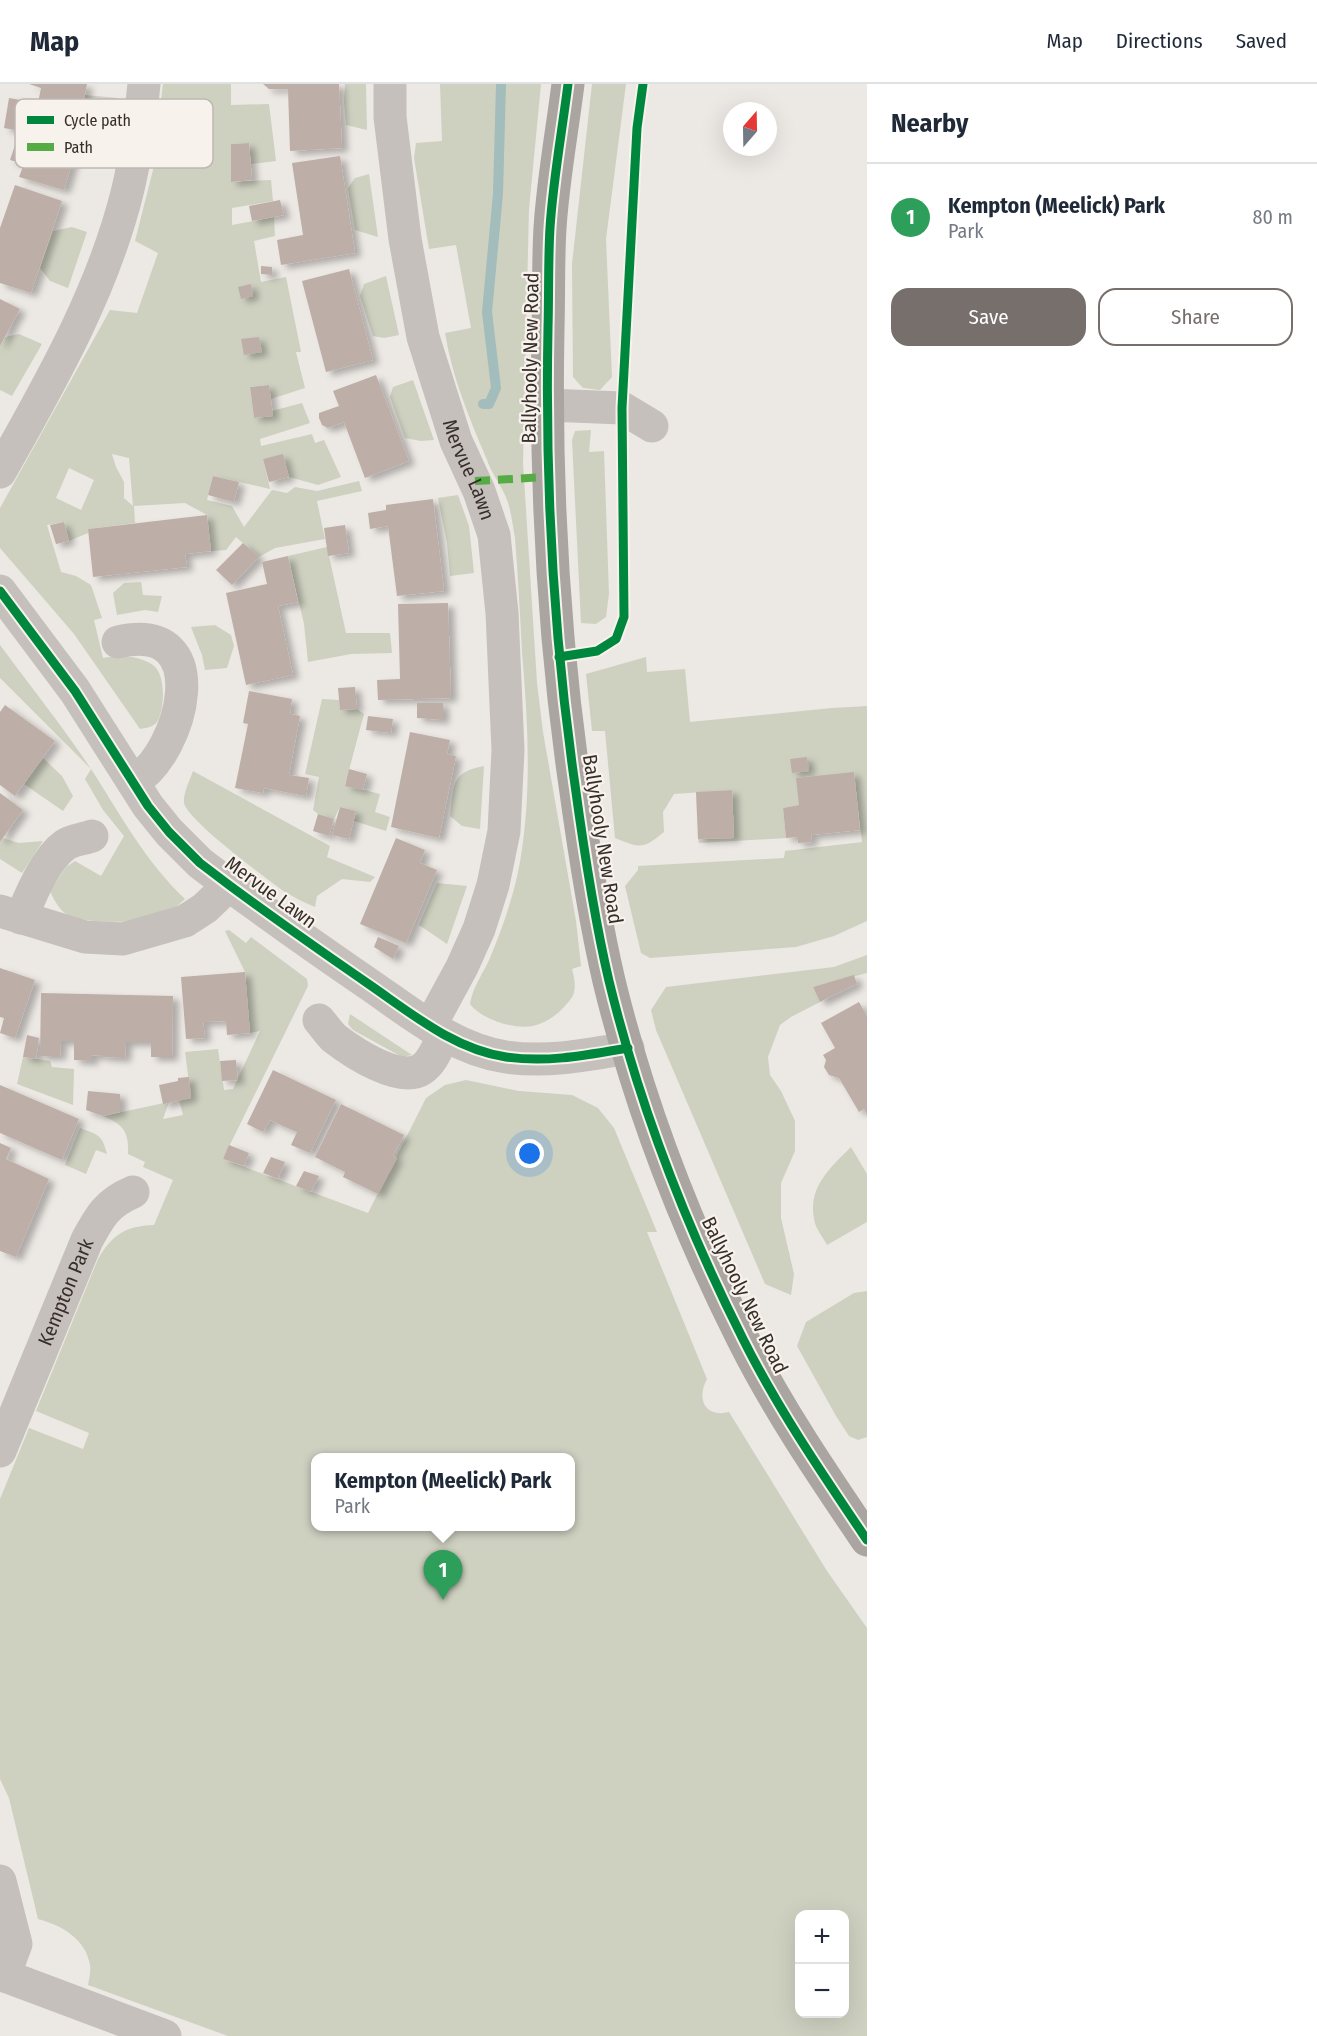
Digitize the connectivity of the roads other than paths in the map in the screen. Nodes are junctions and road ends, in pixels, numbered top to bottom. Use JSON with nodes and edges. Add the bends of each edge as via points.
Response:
{"nodes":[{"id":1,"x":144,"y":84,"type":"edge"},
{"id":2,"x":390,"y":84,"type":"edge"},
{"id":3,"x":568,"y":84,"type":"edge"},
{"id":4,"x":142,"y":99,"type":"edge"},
{"id":5,"x":132,"y":168,"type":"edge"},
{"id":6,"x":547,"y":405,"type":"junction"},
{"id":7,"x":652,"y":426,"type":"dead end"},
{"id":8,"x":0,"y":472,"type":"edge"},
{"id":9,"x":0,"y":591,"type":"edge"},
{"id":10,"x":118,"y":642,"type":"dead end"},
{"id":11,"x":134,"y":782,"type":"junction"},
{"id":12,"x":92,"y":836,"type":"dead end"},
{"id":13,"x":229,"y":885,"type":"junction"},
{"id":14,"x":11,"y":915,"type":"edge"},
{"id":15,"x":319,"y":1020,"type":"dead end"},
{"id":16,"x":437,"y":1030,"type":"junction"},
{"id":17,"x":628,"y":1048,"type":"junction"},
{"id":18,"x":133,"y":1192,"type":"dead end"},
{"id":19,"x":9,"y":1404,"type":"edge"},
{"id":20,"x":0,"y":1451,"type":"edge"},
{"id":21,"x":867,"y":1540,"type":"edge"},
{"id":22,"x":0,"y":1881,"type":"edge"},
{"id":23,"x":2,"y":1975,"type":"edge"},
{"id":24,"x":165,"y":2036,"type":"edge"}],
"edges":[{"from":1,"to":4,"type":"street"},
{"from":2,"to":16,"type":"street","name":"Mervue Lawn","via":[[402,217],[423,337],[456,441],[494,535],[502,613],[508,777],[504,831],[479,928]]},
{"from":3,"to":6,"type":"main road","name":"Ballyhooly New Road","via":[[550,228]]},
{"from":5,"to":8,"type":"street","via":[[110,247],[76,332]]},
{"from":6,"to":7,"type":"street","via":[[622,408]]},
{"from":6,"to":17,"type":"main road","name":"Ballyhooly New Road","via":[[547,477],[562,698],[585,860],[609,980]]},
{"from":9,"to":11,"type":"street","name":"Mervue Lawn","via":[[75,691]]},
{"from":10,"to":11,"type":"street","via":[[142,639],[159,643],[173,653],[182,683],[177,712],[163,748],[154,765]]},
{"from":11,"to":13,"type":"street","name":"Mervue Lawn","via":[[169,832]]},
{"from":12,"to":14,"type":"street","name":"Mervue Lawn","via":[[65,845],[48,863],[30,897]]},
{"from":13,"to":14,"type":"street","name":"Mervue Lawn","via":[[185,921],[123,939],[86,937]]},
{"from":13,"to":16,"type":"street","name":"Mervue Lawn"},
{"from":15,"to":16,"type":"street","name":"Mervue Lawn","via":[[348,1048],[390,1071],[405,1073],[419,1071],[428,1064]]},
{"from":16,"to":17,"type":"street","name":"Mervue Lawn","via":[[473,1048],[505,1057],[572,1058]]},
{"from":17,"to":21,"type":"main road","name":"Ballyhooly New Road","via":[[678,1193],[742,1337],[827,1481]]},
{"from":18,"to":19,"type":"street","name":"Kempton Park","via":[[117,1199],[102,1213]]},
{"from":19,"to":20,"type":"street","name":"Kempton Park"},
{"from":22,"to":23,"type":"street","via":[[16,1944]]},
{"from":23,"to":24,"type":"street"}]}
